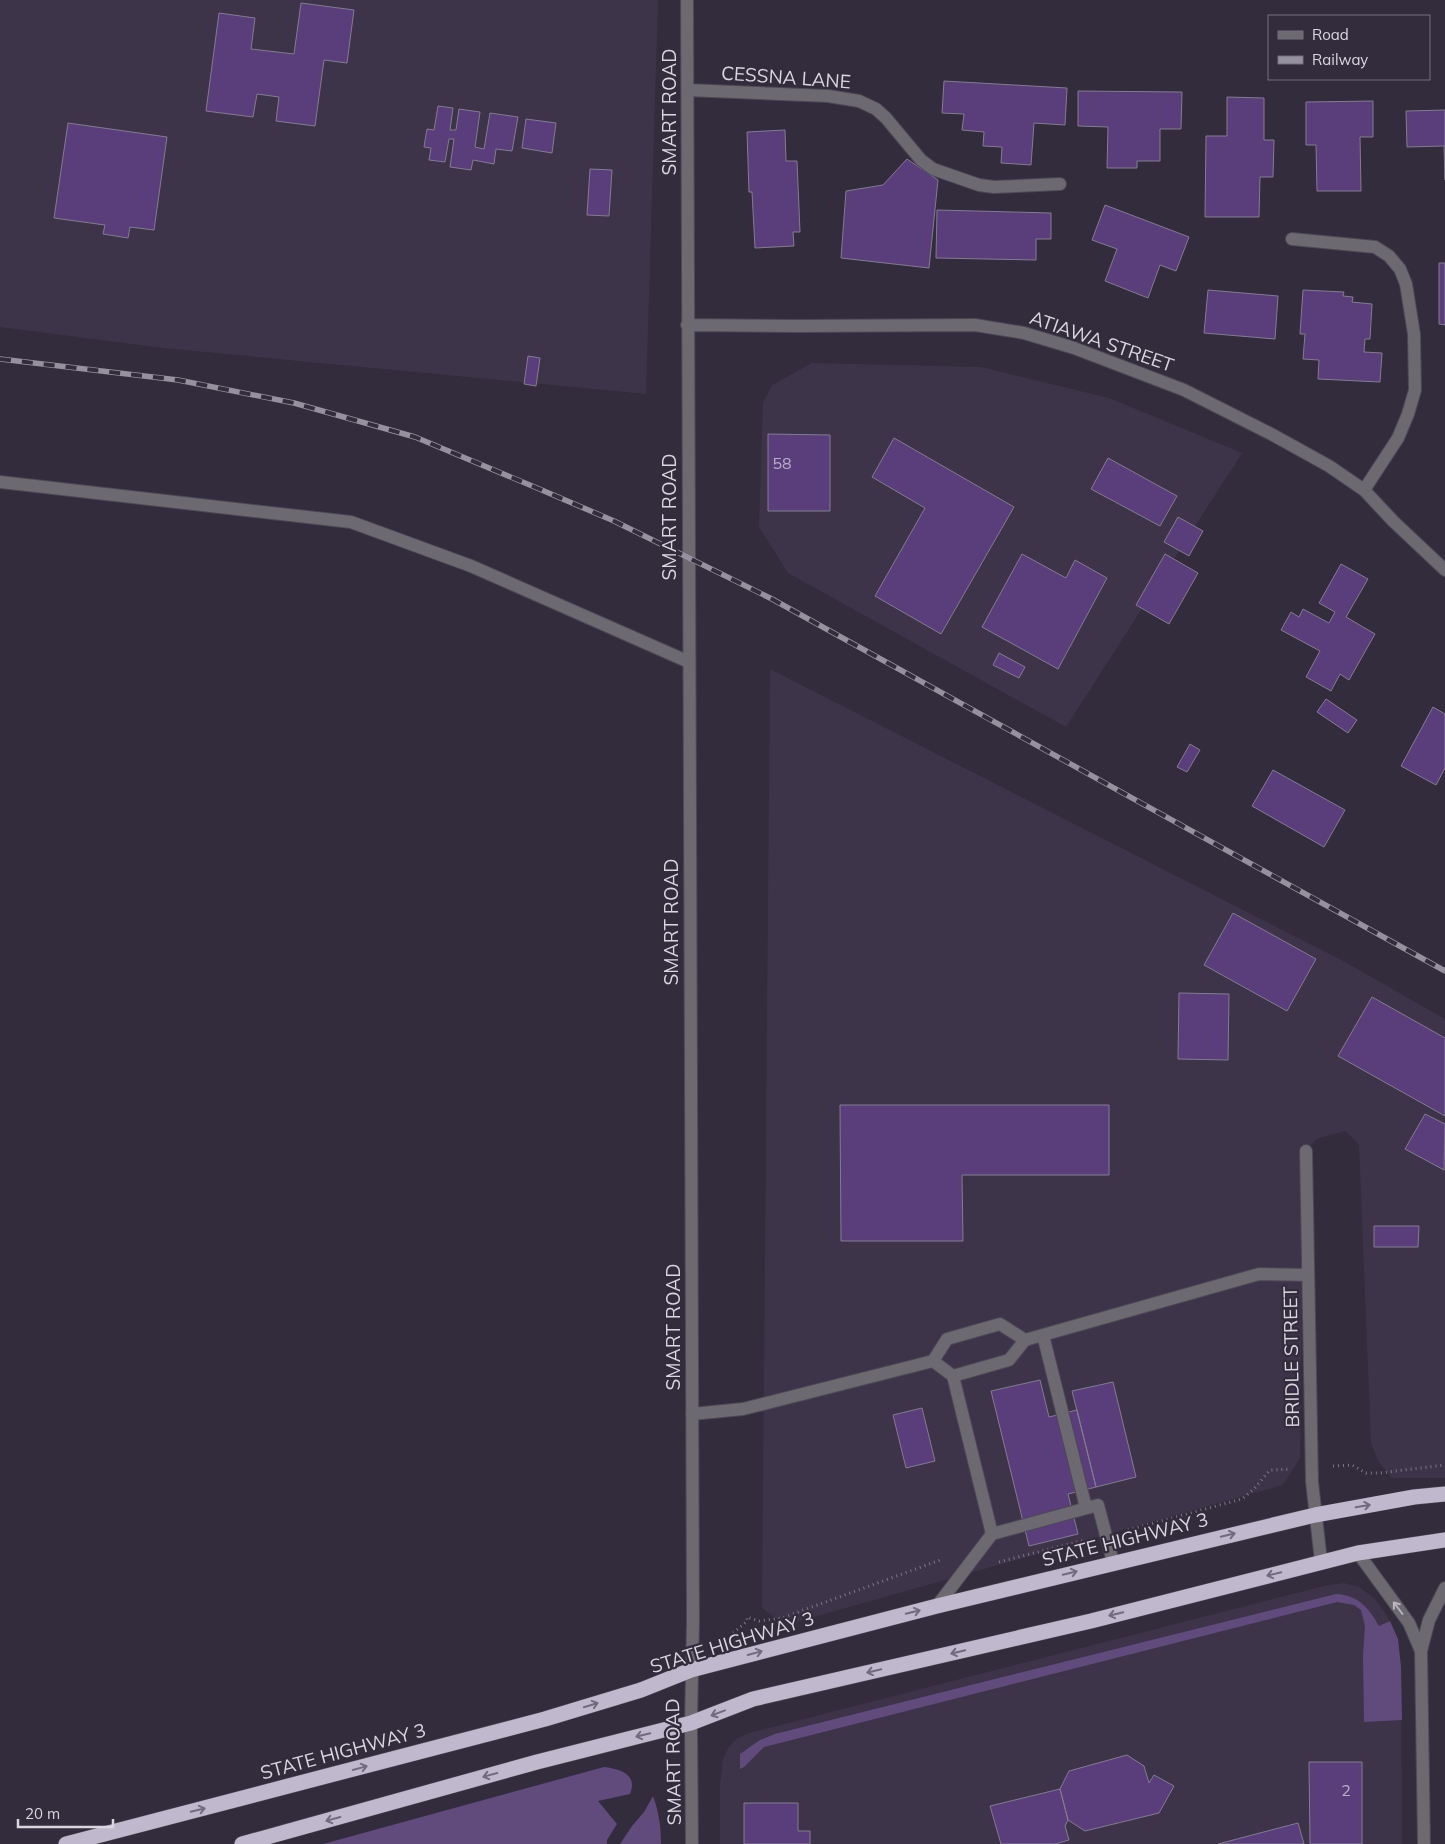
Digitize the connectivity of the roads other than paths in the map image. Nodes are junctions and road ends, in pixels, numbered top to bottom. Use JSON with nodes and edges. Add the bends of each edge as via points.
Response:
{"nodes":[{"id":1,"x":687,"y":0,"type":"edge"},
{"id":2,"x":688,"y":90,"type":"junction"},
{"id":3,"x":1060,"y":184,"type":"dead end"},
{"id":4,"x":1292,"y":239,"type":"dead end"},
{"id":5,"x":687,"y":325,"type":"junction"},
{"id":6,"x":0,"y":482,"type":"edge"},
{"id":7,"x":1364,"y":490,"type":"junction"},
{"id":8,"x":1445,"y":570,"type":"edge"},
{"id":9,"x":689,"y":662,"type":"junction"},
{"id":10,"x":1306,"y":1151,"type":"dead end"},
{"id":11,"x":1308,"y":1274,"type":"junction"},
{"id":12,"x":1043,"y":1335,"type":"junction"},
{"id":13,"x":1025,"y":1340,"type":"junction"},
{"id":14,"x":933,"y":1361,"type":"junction"},
{"id":15,"x":953,"y":1376,"type":"junction"},
{"id":16,"x":692,"y":1414,"type":"junction"},
{"id":17,"x":1445,"y":1494,"type":"edge"},
{"id":18,"x":1086,"y":1508,"type":"junction"},
{"id":19,"x":1315,"y":1515,"type":"junction"},
{"id":20,"x":992,"y":1534,"type":"junction"},
{"id":21,"x":1445,"y":1540,"type":"edge"},
{"id":22,"x":1358,"y":1553,"type":"junction"},
{"id":23,"x":1321,"y":1561,"type":"junction"},
{"id":24,"x":1113,"y":1562,"type":"junction"},
{"id":25,"x":1445,"y":1588,"type":"edge"},
{"id":26,"x":937,"y":1606,"type":"junction"},
{"id":27,"x":1421,"y":1651,"type":"junction"},
{"id":28,"x":691,"y":1670,"type":"junction"},
{"id":29,"x":691,"y":1723,"type":"junction"},
{"id":30,"x":66,"y":1844,"type":"edge"},
{"id":31,"x":242,"y":1844,"type":"edge"},
{"id":32,"x":692,"y":1844,"type":"edge"},
{"id":33,"x":1424,"y":1844,"type":"edge"}],
"edges":[{"from":1,"to":2,"type":"street","name":"SMART ROAD"},
{"from":2,"to":3,"type":"street","name":"CESSNA LANE","via":[[828,96],[858,101],[876,108],[921,160],[933,168],[979,185],[994,187]]},
{"from":2,"to":5,"type":"street","name":"SMART ROAD"},
{"from":4,"to":7,"type":"street","via":[[1375,247],[1400,269],[1406,284],[1414,334],[1415,390],[1398,438]]},
{"from":5,"to":7,"type":"street","name":"ATIAWA STREET","via":[[975,325],[1024,333],[1074,348],[1184,390],[1274,434]]},
{"from":5,"to":9,"type":"street","name":"SMART ROAD"},
{"from":6,"to":9,"type":"street","via":[[351,522],[471,566]]},
{"from":7,"to":8,"type":"street","name":"ATIAWA STREET"},
{"from":9,"to":16,"type":"street","name":"SMART ROAD"},
{"from":10,"to":11,"type":"street","name":"BRIDLE STREET"},
{"from":11,"to":12,"type":"street","via":[[1259,1274]]},
{"from":11,"to":19,"type":"street","name":"BRIDLE STREET"},
{"from":12,"to":13,"type":"street"},
{"from":12,"to":18,"type":"street"},
{"from":13,"to":14,"type":"street","via":[[1000,1324],[947,1339]]},
{"from":13,"to":15,"type":"street","via":[[1009,1360]]},
{"from":14,"to":15,"type":"street"},
{"from":14,"to":16,"type":"street","via":[[743,1409]]},
{"from":15,"to":20,"type":"street"},
{"from":16,"to":28,"type":"street","name":"SMART ROAD"},
{"from":19,"to":17,"type":"highway","name":"STATE HIGHWAY 3","one_way":true,"via":[[1414,1496]]},
{"from":18,"to":20,"type":"street"},
{"from":18,"to":24,"type":"street","via":[[1098,1505]]},
{"from":19,"to":23,"type":"street","name":"BRIDLE STREET"},
{"from":24,"to":19,"type":"highway","name":"STATE HIGHWAY 3","one_way":true},
{"from":20,"to":26,"type":"street"},
{"from":21,"to":22,"type":"highway"},
{"from":22,"to":23,"type":"highway"},
{"from":27,"to":22,"type":"street","one_way":true,"via":[[1409,1623]]},
{"from":23,"to":29,"type":"highway","one_way":true,"via":[[1091,1621],[753,1699]]},
{"from":26,"to":24,"type":"highway","name":"STATE HIGHWAY 3","one_way":true},
{"from":25,"to":27,"type":"street","via":[[1429,1620]]},
{"from":28,"to":26,"type":"highway","name":"STATE HIGHWAY 3","one_way":true},
{"from":27,"to":33,"type":"street"},
{"from":28,"to":29,"type":"street","name":"SMART ROAD"},
{"from":30,"to":28,"type":"highway","name":"STATE HIGHWAY 3","one_way":true,"via":[[545,1719],[641,1690]]},
{"from":29,"to":31,"type":"highway","one_way":true},
{"from":29,"to":32,"type":"street","name":"SMART ROAD"}]}
